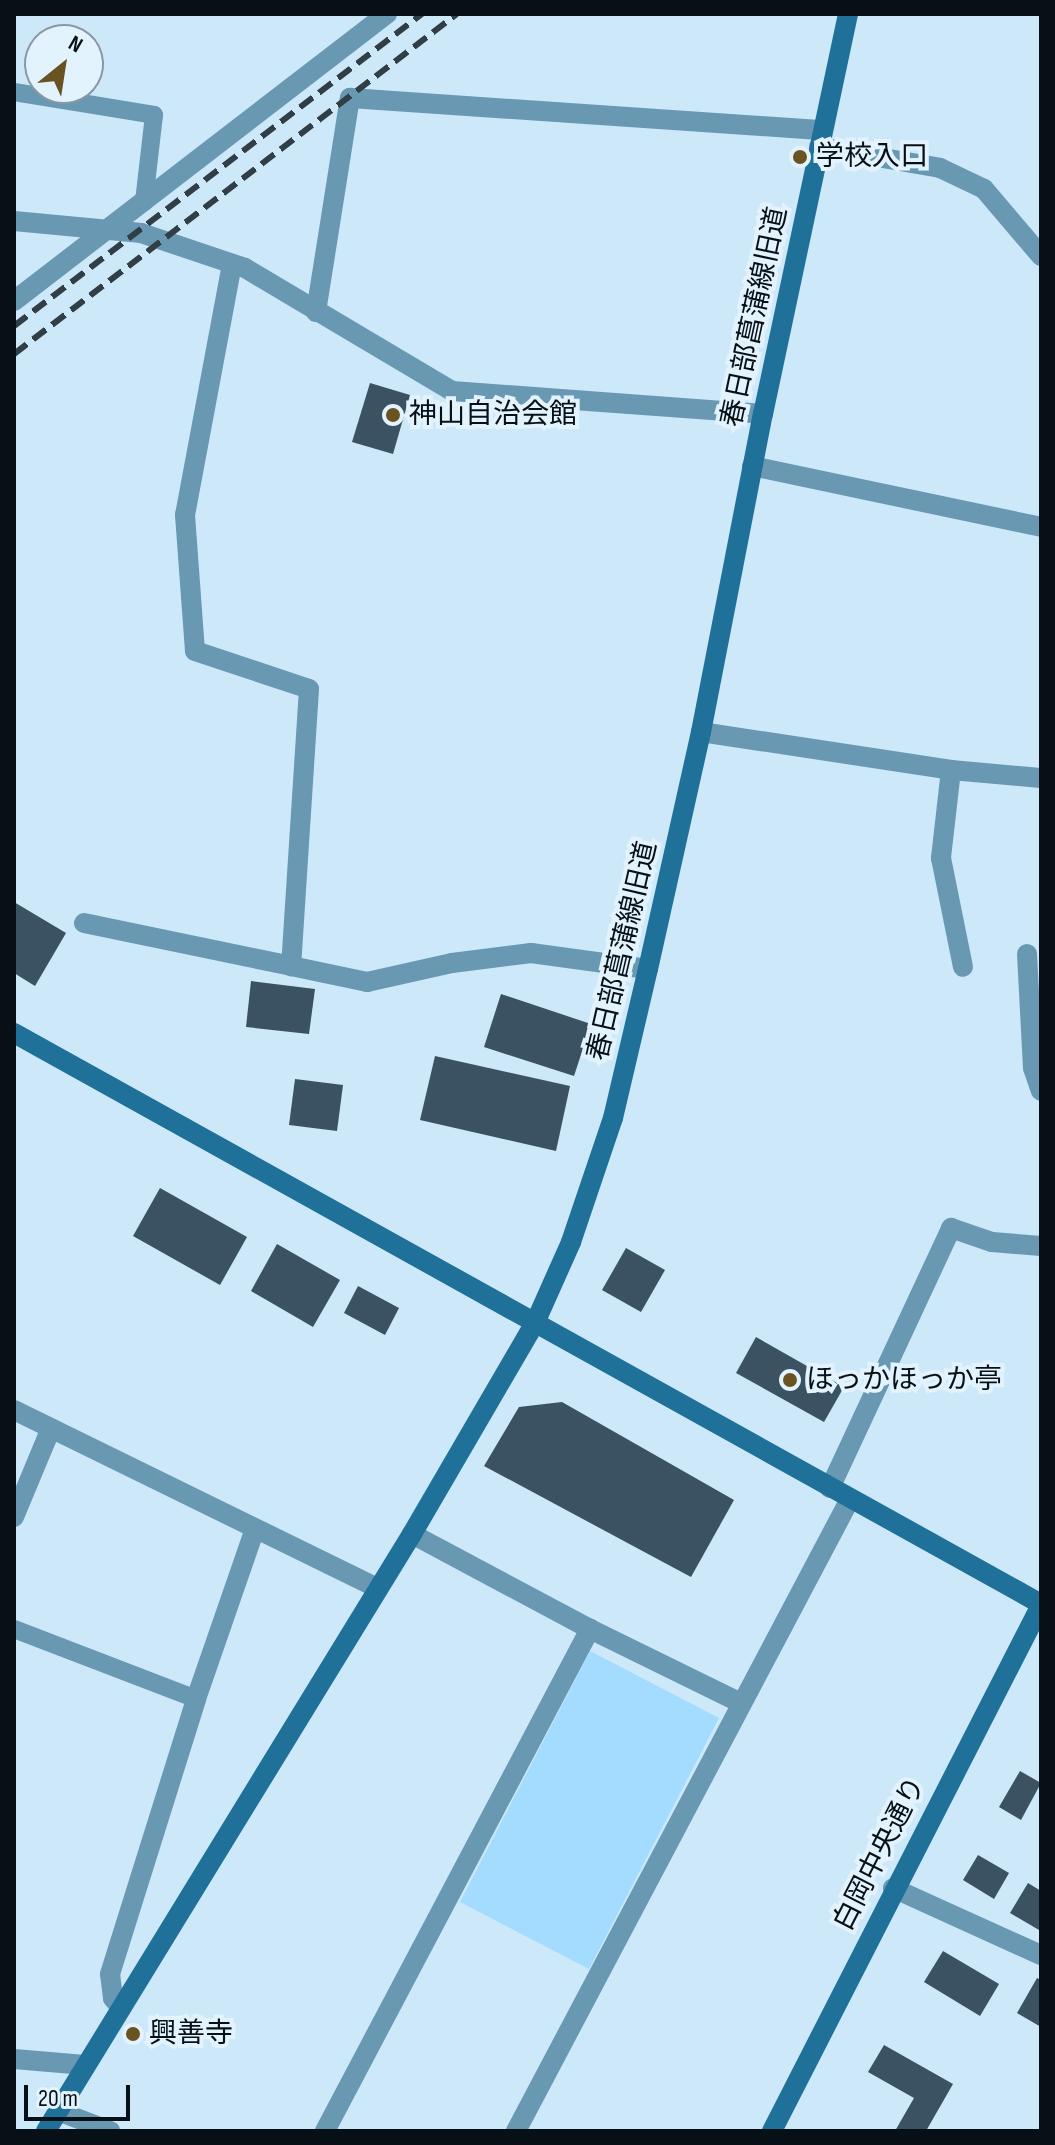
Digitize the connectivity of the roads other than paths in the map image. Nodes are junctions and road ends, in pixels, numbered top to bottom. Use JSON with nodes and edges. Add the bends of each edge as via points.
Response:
{"nodes":[{"id":1,"x":387,"y":14,"type":"edge"},
{"id":2,"x":848,"y":14,"type":"edge"},
{"id":3,"x":14,"y":92,"type":"edge"},
{"id":4,"x":821,"y":139,"type":"junction"},
{"id":5,"x":144,"y":202,"type":"junction"},
{"id":6,"x":14,"y":221,"type":"edge"},
{"id":7,"x":107,"y":230,"type":"junction"},
{"id":8,"x":1041,"y":256,"type":"edge"},
{"id":9,"x":232,"y":264,"type":"junction"},
{"id":10,"x":14,"y":301,"type":"edge"},
{"id":11,"x":316,"y":312,"type":"junction"},
{"id":12,"x":763,"y":414,"type":"junction"},
{"id":13,"x":752,"y":466,"type":"junction"},
{"id":14,"x":1041,"y":527,"type":"edge"},
{"id":15,"x":701,"y":732,"type":"junction"},
{"id":16,"x":951,"y":770,"type":"junction"},
{"id":17,"x":1041,"y":778,"type":"edge"},
{"id":18,"x":84,"y":923,"type":"dead end"},
{"id":19,"x":1027,"y":954,"type":"dead end"},
{"id":20,"x":291,"y":966,"type":"junction"},
{"id":21,"x":963,"y":967,"type":"dead end"},
{"id":22,"x":648,"y":969,"type":"junction"},
{"id":23,"x":14,"y":1033,"type":"edge"},
{"id":24,"x":1041,"y":1091,"type":"edge"},
{"id":25,"x":1041,"y":1246,"type":"edge"},
{"id":26,"x":535,"y":1323,"type":"junction"},
{"id":27,"x":14,"y":1410,"type":"edge"},
{"id":28,"x":51,"y":1428,"type":"junction"},
{"id":29,"x":830,"y":1488,"type":"junction"},
{"id":30,"x":850,"y":1499,"type":"junction"},
{"id":31,"x":14,"y":1517,"type":"edge"},
{"id":32,"x":255,"y":1529,"type":"junction"},
{"id":33,"x":412,"y":1534,"type":"junction"},
{"id":34,"x":377,"y":1588,"type":"junction"},
{"id":35,"x":1041,"y":1604,"type":"edge"},
{"id":36,"x":14,"y":1629,"type":"edge"},
{"id":37,"x":590,"y":1629,"type":"junction"},
{"id":38,"x":196,"y":1699,"type":"junction"},
{"id":39,"x":741,"y":1703,"type":"junction"},
{"id":40,"x":893,"y":1888,"type":"junction"},
{"id":41,"x":1041,"y":1955,"type":"edge"},
{"id":42,"x":121,"y":2008,"type":"junction"},
{"id":43,"x":14,"y":2059,"type":"edge"},
{"id":44,"x":85,"y":2065,"type":"junction"},
{"id":45,"x":58,"y":2111,"type":"junction"},
{"id":46,"x":46,"y":2131,"type":"edge"},
{"id":47,"x":110,"y":2131,"type":"edge"},
{"id":48,"x":325,"y":2131,"type":"edge"},
{"id":49,"x":516,"y":2131,"type":"edge"},
{"id":50,"x":772,"y":2131,"type":"edge"}],
"edges":[{"from":1,"to":5,"type":"street"},
{"from":2,"to":4,"type":"street","name":"春日部菖蒲線旧道"},
{"from":3,"to":5,"type":"lane","via":[[154,115]]},
{"from":4,"to":8,"type":"street","via":[[940,168],[984,189]]},
{"from":4,"to":11,"type":"street","via":[[350,98]]},
{"from":4,"to":12,"type":"street","name":"春日部菖蒲線旧道"},
{"from":5,"to":7,"type":"street"},
{"from":6,"to":7,"type":"street"},
{"from":7,"to":9,"type":"street","via":[[141,233]]},
{"from":7,"to":10,"type":"street"},
{"from":9,"to":11,"type":"street"},
{"from":9,"to":20,"type":"street","via":[[185,515],[195,651],[309,689]]},
{"from":11,"to":12,"type":"street","via":[[452,391]]},
{"from":12,"to":13,"type":"street","name":"春日部菖蒲線旧道"},
{"from":13,"to":14,"type":"street"},
{"from":13,"to":15,"type":"street","name":"春日部菖蒲線旧道"},
{"from":15,"to":16,"type":"street"},
{"from":15,"to":22,"type":"street","name":"春日部菖蒲線旧道"},
{"from":16,"to":17,"type":"street"},
{"from":16,"to":21,"type":"street","via":[[941,858]]},
{"from":18,"to":20,"type":"street"},
{"from":19,"to":24,"type":"street","via":[[1033,1068]]},
{"from":20,"to":22,"type":"street","via":[[367,982],[531,953]]},
{"from":22,"to":26,"type":"street","name":"春日部菖蒲線旧道","via":[[594,1182]]},
{"from":23,"to":26,"type":"street"},
{"from":25,"to":29,"type":"street","via":[[992,1242],[951,1228]]},
{"from":26,"to":29,"type":"street"},
{"from":26,"to":33,"type":"street","name":"春日部菖蒲線旧道"},
{"from":27,"to":28,"type":"street"},
{"from":28,"to":31,"type":"street"},
{"from":28,"to":32,"type":"street"},
{"from":29,"to":30,"type":"street"},
{"from":30,"to":35,"type":"street"},
{"from":30,"to":39,"type":"street"},
{"from":32,"to":34,"type":"street"},
{"from":32,"to":38,"type":"street"},
{"from":33,"to":34,"type":"street","name":"春日部菖蒲線旧道"},
{"from":33,"to":37,"type":"street"},
{"from":34,"to":42,"type":"street","name":"春日部菖蒲線旧道"},
{"from":35,"to":40,"type":"street","name":"白岡中央通り"},
{"from":36,"to":38,"type":"lane"},
{"from":37,"to":39,"type":"street"},
{"from":37,"to":48,"type":"street"},
{"from":38,"to":42,"type":"street","via":[[110,1974],[113,1998]]},
{"from":39,"to":49,"type":"street"},
{"from":40,"to":41,"type":"street"},
{"from":40,"to":50,"type":"street","name":"白岡中央通り"},
{"from":42,"to":44,"type":"street","name":"春日部菖蒲線旧道"},
{"from":43,"to":44,"type":"street"},
{"from":44,"to":45,"type":"street","name":"春日部菖蒲線旧道"},
{"from":45,"to":46,"type":"street","name":"春日部菖蒲線旧道"},
{"from":45,"to":47,"type":"street"}]}
